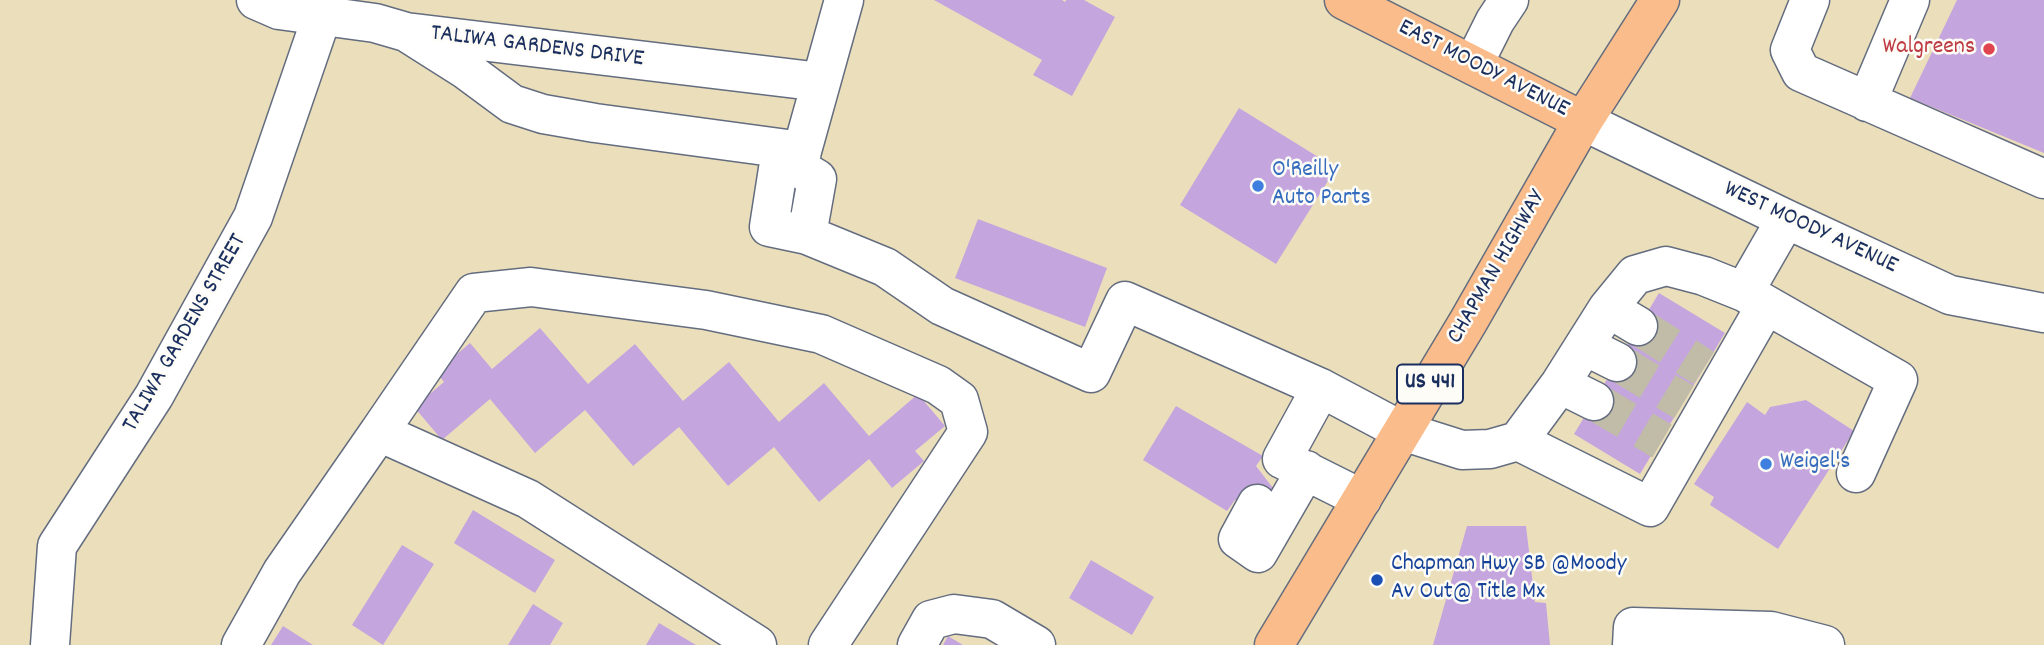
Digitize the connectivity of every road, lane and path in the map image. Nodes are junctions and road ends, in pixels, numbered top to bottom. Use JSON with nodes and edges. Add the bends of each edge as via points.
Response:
{"nodes":[{"id":1,"x":256,"y":0,"type":"edge"},
{"id":2,"x":845,"y":0,"type":"edge"},
{"id":3,"x":1344,"y":0,"type":"edge"},
{"id":4,"x":1509,"y":0,"type":"edge"},
{"id":5,"x":1660,"y":0,"type":"edge"},
{"id":6,"x":1810,"y":0,"type":"edge"},
{"id":7,"x":1910,"y":0,"type":"edge"},
{"id":8,"x":322,"y":16,"type":"junction"},
{"id":9,"x":406,"y":32,"type":"junction"},
{"id":10,"x":1473,"y":65,"type":"junction"},
{"id":11,"x":821,"y":82,"type":"junction"},
{"id":12,"x":1867,"y":102,"type":"junction"},
{"id":13,"x":1583,"y":121,"type":"junction"},
{"id":14,"x":800,"y":160,"type":"junction"},
{"id":15,"x":2044,"y":179,"type":"edge"},
{"id":16,"x":1786,"y":219,"type":"junction"},
{"id":17,"x":1755,"y":299,"type":"junction"},
{"id":18,"x":2044,"y":313,"type":"edge"},
{"id":19,"x":1560,"y":384,"type":"junction"},
{"id":20,"x":1321,"y":388,"type":"junction"},
{"id":21,"x":1594,"y":401,"type":"tunnel mouth"},
{"id":22,"x":1402,"y":431,"type":"junction"},
{"id":23,"x":379,"y":432,"type":"junction"},
{"id":24,"x":1518,"y":441,"type":"junction"},
{"id":25,"x":1856,"y":473,"type":"dead end"},
{"id":26,"x":1362,"y":499,"type":"junction"},
{"id":27,"x":1633,"y":636,"type":"edge"},
{"id":28,"x":50,"y":645,"type":"edge"},
{"id":29,"x":241,"y":645,"type":"edge"},
{"id":30,"x":757,"y":645,"type":"edge"},
{"id":31,"x":828,"y":645,"type":"edge"},
{"id":32,"x":917,"y":645,"type":"edge"},
{"id":33,"x":1036,"y":645,"type":"edge"},
{"id":34,"x":1274,"y":645,"type":"edge"},
{"id":35,"x":1825,"y":645,"type":"edge"}],
"edges":[{"from":1,"to":8,"type":"street","name":"TALIWA GARDENS DRIVE","via":[[279,10]]},
{"from":2,"to":11,"type":"street"},
{"from":3,"to":10,"type":"main road","name":"EAST MOODY AVENUE"},
{"from":4,"to":10,"type":"street"},
{"from":5,"to":13,"type":"main road","name":"CHAPMAN HIGHWAY","number":"US 441"},
{"from":6,"to":12,"type":"street","via":[[1790,50],[1801,72]]},
{"from":7,"to":12,"type":"street"},
{"from":8,"to":9,"type":"street","name":"TALIWA GARDENS DRIVE"},
{"from":8,"to":28,"type":"street","name":"TALIWA GARDENS STREET","via":[[253,217],[154,396],[57,547]]},
{"from":9,"to":11,"type":"street","name":"TALIWA GARDENS DRIVE"},
{"from":9,"to":14,"type":"street","via":[[512,104]]},
{"from":10,"to":13,"type":"main road","name":"EAST MOODY AVENUE"},
{"from":11,"to":14,"type":"street"},
{"from":12,"to":15,"type":"street"},
{"from":13,"to":16,"type":"street","name":"WEST MOODY AVENUE"},
{"from":13,"to":22,"type":"main road","name":"CHAPMAN HIGHWAY","number":"US 441"},
{"from":14,"to":20,"type":"street","via":[[817,179],[807,235],[885,267],[942,306],[1091,373],[1125,301]]},
{"from":16,"to":17,"type":"street"},
{"from":16,"to":18,"type":"street","name":"WEST MOODY AVENUE","via":[[1950,295]]},
{"from":17,"to":19,"type":"street","via":[[1704,276],[1666,267],[1635,275],[1623,317],[1601,354]]},
{"from":17,"to":24,"type":"street","via":[[1672,447],[1650,507]]},
{"from":17,"to":25,"type":"street","via":[[1898,380]]},
{"from":19,"to":21,"type":"street"},
{"from":19,"to":24,"type":"street"},
{"from":20,"to":22,"type":"street"},
{"from":20,"to":26,"type":"street","via":[[1278,479]]},
{"from":22,"to":24,"type":"street","via":[[1462,450]]},
{"from":22,"to":26,"type":"main road","name":"CHAPMAN HIGHWAY","number":"US 441"},
{"from":23,"to":29,"type":"street","via":[[282,572]]},
{"from":23,"to":30,"type":"street","via":[[528,499]]},
{"from":23,"to":31,"type":"street","via":[[474,293],[531,287],[706,310],[821,334],[938,385],[959,400],[968,432]]},
{"from":26,"to":34,"type":"main road","name":"CHAPMAN HIGHWAY","number":"US 441"},
{"from":27,"to":35,"type":"street","via":[[1771,631]]},
{"from":32,"to":33,"type":"street","via":[[931,620],[954,614],[992,619]]}]}
